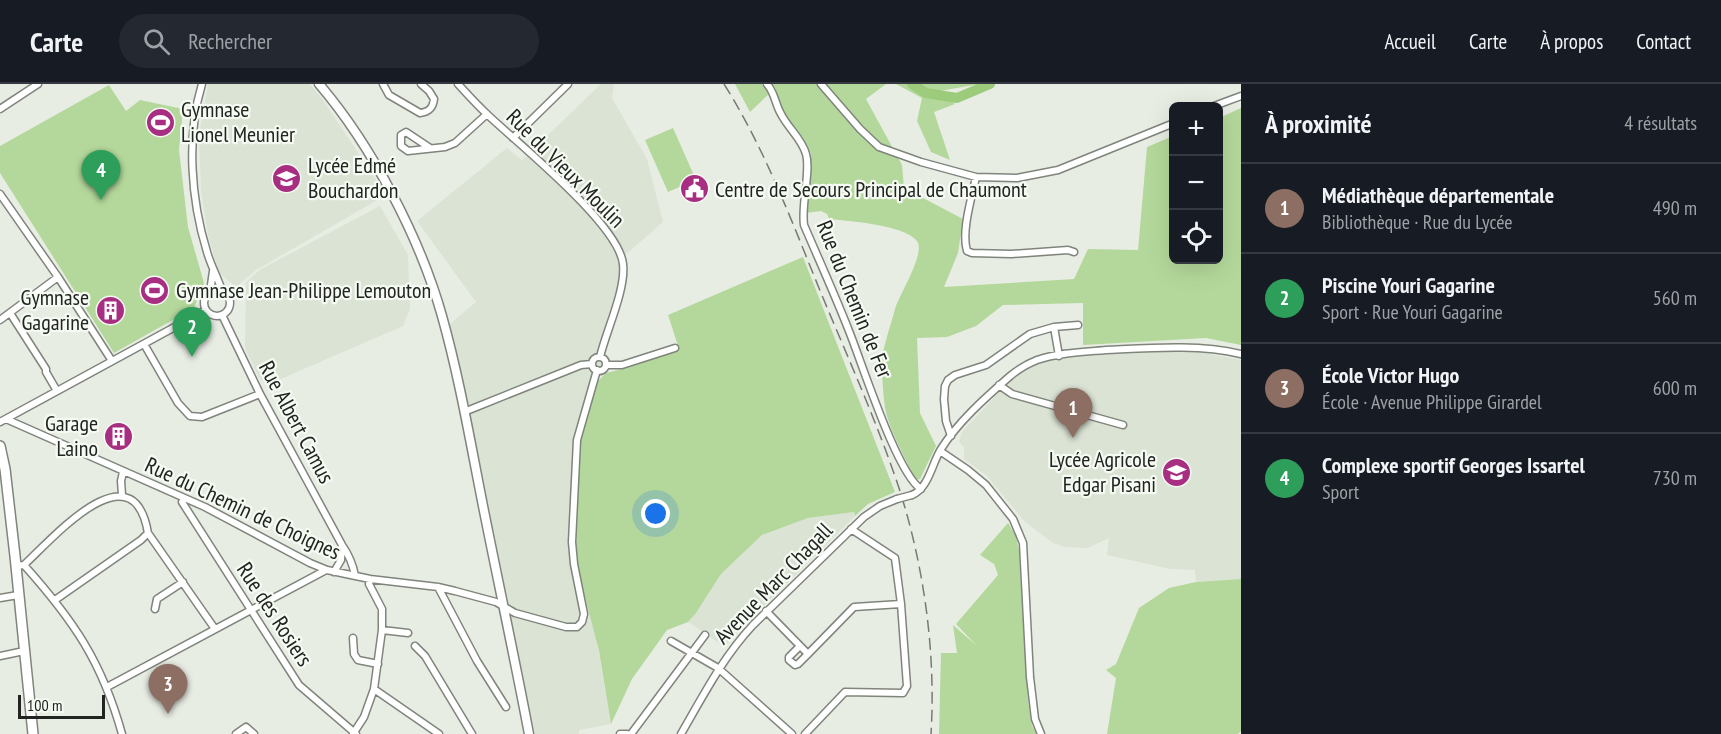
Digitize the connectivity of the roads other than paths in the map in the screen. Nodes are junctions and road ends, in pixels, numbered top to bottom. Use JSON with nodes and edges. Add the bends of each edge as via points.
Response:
{"nodes":[{"id":1,"x":38,"y":84,"type":"edge"},
{"id":2,"x":202,"y":84,"type":"edge"},
{"id":3,"x":319,"y":84,"type":"edge"},
{"id":4,"x":383,"y":84,"type":"edge"},
{"id":5,"x":421,"y":84,"type":"edge"},
{"id":6,"x":458,"y":84,"type":"edge"},
{"id":7,"x":568,"y":84,"type":"edge"},
{"id":8,"x":767,"y":84,"type":"edge"},
{"id":9,"x":821,"y":84,"type":"edge"},
{"id":10,"x":1241,"y":96,"type":"edge"},
{"id":11,"x":1223,"y":103,"type":"edge"},
{"id":12,"x":0,"y":109,"type":"edge"},
{"id":13,"x":487,"y":114,"type":"junction"},
{"id":14,"x":1169,"y":125,"type":"edge"},
{"id":15,"x":513,"y":138,"type":"junction"},
{"id":16,"x":430,"y":148,"type":"junction"},
{"id":17,"x":976,"y":177,"type":"junction"},
{"id":18,"x":0,"y":194,"type":"edge"},
{"id":19,"x":1074,"y":252,"type":"dead end"},
{"id":20,"x":213,"y":270,"type":"junction"},
{"id":21,"x":58,"y":277,"type":"junction"},
{"id":22,"x":222,"y":291,"type":"junction"},
{"id":23,"x":210,"y":292,"type":"junction"},
{"id":24,"x":206,"y":310,"type":"junction"},
{"id":25,"x":10,"y":313,"type":"junction"},
{"id":26,"x":222,"y":315,"type":"junction"},
{"id":27,"x":0,"y":320,"type":"edge"},
{"id":28,"x":1078,"y":325,"type":"dead end"},
{"id":29,"x":1053,"y":327,"type":"junction"},
{"id":30,"x":144,"y":344,"type":"junction"},
{"id":31,"x":675,"y":348,"type":"dead end"},
{"id":32,"x":1241,"y":354,"type":"edge"},
{"id":33,"x":1059,"y":356,"type":"junction"},
{"id":34,"x":600,"y":357,"type":"junction"},
{"id":35,"x":112,"y":361,"type":"junction"},
{"id":36,"x":606,"y":365,"type":"junction"},
{"id":37,"x":594,"y":367,"type":"junction"},
{"id":38,"x":999,"y":385,"type":"junction"},
{"id":39,"x":57,"y":392,"type":"junction"},
{"id":40,"x":260,"y":394,"type":"junction"},
{"id":41,"x":464,"y":412,"type":"junction"},
{"id":42,"x":3,"y":421,"type":"edge"},
{"id":43,"x":1123,"y":425,"type":"dead end"},
{"id":44,"x":951,"y":436,"type":"junction"},
{"id":45,"x":0,"y":446,"type":"edge"},
{"id":46,"x":940,"y":451,"type":"junction"},
{"id":47,"x":123,"y":472,"type":"junction"},
{"id":48,"x":921,"y":489,"type":"junction"},
{"id":49,"x":122,"y":495,"type":"junction"},
{"id":50,"x":184,"y":498,"type":"junction"},
{"id":51,"x":851,"y":529,"type":"junction"},
{"id":52,"x":148,"y":533,"type":"junction"},
{"id":53,"x":342,"y":546,"type":"junction"},
{"id":54,"x":350,"y":558,"type":"junction"},
{"id":55,"x":341,"y":560,"type":"junction"},
{"id":56,"x":20,"y":566,"type":"junction"},
{"id":57,"x":327,"y":570,"type":"junction"},
{"id":58,"x":334,"y":572,"type":"junction"},
{"id":59,"x":355,"y":576,"type":"junction"},
{"id":60,"x":370,"y":579,"type":"junction"},
{"id":61,"x":183,"y":582,"type":"junction"},
{"id":62,"x":438,"y":587,"type":"junction"},
{"id":63,"x":18,"y":595,"type":"junction"},
{"id":64,"x":0,"y":598,"type":"edge"},
{"id":65,"x":55,"y":600,"type":"junction"},
{"id":66,"x":901,"y":604,"type":"junction"},
{"id":67,"x":504,"y":606,"type":"junction"},
{"id":68,"x":155,"y":609,"type":"dead end"},
{"id":69,"x":251,"y":610,"type":"junction"},
{"id":70,"x":766,"y":611,"type":"junction"},
{"id":71,"x":215,"y":629,"type":"junction"},
{"id":72,"x":382,"y":630,"type":"junction"},
{"id":73,"x":408,"y":633,"type":"dead end"},
{"id":74,"x":705,"y":635,"type":"dead end"},
{"id":75,"x":352,"y":638,"type":"dead end"},
{"id":76,"x":671,"y":641,"type":"dead end"},
{"id":77,"x":415,"y":646,"type":"dead end"},
{"id":78,"x":800,"y":646,"type":"junction"},
{"id":79,"x":24,"y":651,"type":"junction"},
{"id":80,"x":691,"y":653,"type":"junction"},
{"id":81,"x":808,"y":654,"type":"junction"},
{"id":82,"x":0,"y":656,"type":"edge"},
{"id":83,"x":378,"y":664,"type":"junction"},
{"id":84,"x":718,"y":668,"type":"junction"},
{"id":85,"x":107,"y":687,"type":"junction"},
{"id":86,"x":374,"y":690,"type":"junction"},
{"id":87,"x":506,"y":707,"type":"dead end"},
{"id":88,"x":354,"y":733,"type":"edge"},
{"id":89,"x":33,"y":734,"type":"edge"},
{"id":90,"x":122,"y":734,"type":"edge"},
{"id":91,"x":236,"y":734,"type":"edge"},
{"id":92,"x":254,"y":734,"type":"edge"},
{"id":93,"x":440,"y":734,"type":"edge"},
{"id":94,"x":472,"y":734,"type":"edge"},
{"id":95,"x":530,"y":734,"type":"edge"},
{"id":96,"x":620,"y":734,"type":"edge"},
{"id":97,"x":627,"y":734,"type":"edge"},
{"id":98,"x":631,"y":734,"type":"edge"},
{"id":99,"x":681,"y":734,"type":"edge"},
{"id":100,"x":792,"y":734,"type":"edge"},
{"id":101,"x":804,"y":734,"type":"edge"},
{"id":102,"x":1041,"y":734,"type":"edge"}],
"edges":[{"from":1,"to":12,"type":"street"},
{"from":2,"to":20,"type":"street","via":[[193,137],[194,176],[200,225]]},
{"from":3,"to":41,"type":"street","via":[[378,171],[420,254],[441,314]]},
{"from":4,"to":5,"type":"street","via":[[389,95],[420,113],[427,112],[434,99]]},
{"from":6,"to":13,"type":"street","name":"Rue du Vieux Moulin"},
{"from":7,"to":15,"type":"street"},
{"from":8,"to":48,"type":"street","name":"Rue du Chemin de Fer","via":[[780,114],[807,155],[804,225],[892,442],[909,477]]},
{"from":9,"to":17,"type":"street","via":[[879,147]]},
{"from":10,"to":11,"type":"street"},
{"from":13,"to":15,"type":"street","name":"Rue du Vieux Moulin"},
{"from":13,"to":16,"type":"street","via":[[455,143]]},
{"from":14,"to":17,"type":"street","via":[[1058,170],[1017,178]]},
{"from":15,"to":34,"type":"street","name":"Rue du Vieux Moulin","via":[[601,222],[622,256],[624,279]]},
{"from":16,"to":16,"type":"street","via":[[411,134],[401,135],[401,146],[408,151]]},
{"from":17,"to":19,"type":"street","via":[[966,229],[967,251]]},
{"from":18,"to":21,"type":"street"},
{"from":20,"to":22,"type":"street"},
{"from":20,"to":23,"type":"street"},
{"from":21,"to":25,"type":"street"},
{"from":21,"to":35,"type":"street"},
{"from":22,"to":23,"type":"street"},
{"from":22,"to":26,"type":"street","via":[[230,304]]},
{"from":23,"to":24,"type":"street","via":[[205,298]]},
{"from":24,"to":26,"type":"street"},
{"from":24,"to":30,"type":"street"},
{"from":25,"to":27,"type":"street"},
{"from":25,"to":39,"type":"street"},
{"from":26,"to":40,"type":"street","name":"Rue Albert Camus"},
{"from":28,"to":29,"type":"street"},
{"from":29,"to":33,"type":"street"},
{"from":29,"to":44,"type":"street","via":[[1030,334],[986,365],[948,380],[944,390],[946,425]]},
{"from":30,"to":35,"type":"street"},
{"from":30,"to":40,"type":"street","via":[[178,403],[190,416],[202,417]]},
{"from":31,"to":36,"type":"street","via":[[622,365]]},
{"from":32,"to":33,"type":"street","via":[[1208,349],[1138,348]]},
{"from":33,"to":38,"type":"street","via":[[1037,360],[1016,370]]},
{"from":34,"to":36,"type":"street"},
{"from":34,"to":37,"type":"street","via":[[595,359]]},
{"from":35,"to":39,"type":"street"},
{"from":36,"to":37,"type":"street","via":[[602,370]]},
{"from":37,"to":41,"type":"street","via":[[581,365]]},
{"from":37,"to":67,"type":"street","name":"Rue du Chemin de Choignes","via":[[577,440],[573,542],[582,622],[577,627],[566,627],[515,613]]},
{"from":38,"to":43,"type":"street","via":[[1012,394]]},
{"from":38,"to":44,"type":"street"},
{"from":39,"to":42,"type":"street"},
{"from":40,"to":53,"type":"street","name":"Rue Albert Camus"},
{"from":41,"to":67,"type":"street"},
{"from":42,"to":47,"type":"street","name":"Rue du Chemin de Choignes"},
{"from":44,"to":46,"type":"street"},
{"from":45,"to":56,"type":"main road"},
{"from":46,"to":48,"type":"street"},
{"from":46,"to":102,"type":"street","via":[[986,485],[1013,519],[1023,543],[1032,699]]},
{"from":47,"to":49,"type":"street"},
{"from":47,"to":50,"type":"street","name":"Rue du Chemin de Choignes"},
{"from":48,"to":51,"type":"street","name":"Avenue Marc Chagall","bridge":true,"via":[[874,509]]},
{"from":49,"to":52,"type":"street","via":[[144,513]]},
{"from":49,"to":56,"type":"street","via":[[98,502],[75,518]]},
{"from":50,"to":57,"type":"street","name":"Rue du Chemin de Choignes"},
{"from":50,"to":69,"type":"street","name":"Rue des Rosiers","via":[[182,502]]},
{"from":51,"to":66,"type":"street","via":[[895,558]]},
{"from":51,"to":70,"type":"street","name":"Avenue Marc Chagall"},
{"from":52,"to":61,"type":"street"},
{"from":52,"to":65,"type":"street"},
{"from":53,"to":54,"type":"street","name":"Rue Albert Camus"},
{"from":53,"to":55,"type":"street"},
{"from":54,"to":55,"type":"street"},
{"from":54,"to":59,"type":"street","name":"Rue Albert Camus"},
{"from":55,"to":58,"type":"street"},
{"from":56,"to":63,"type":"main road"},
{"from":56,"to":65,"type":"street"},
{"from":57,"to":58,"type":"street","name":"Rue du Chemin de Choignes"},
{"from":57,"to":69,"type":"street"},
{"from":58,"to":59,"type":"street","name":"Rue du Chemin de Choignes"},
{"from":59,"to":60,"type":"street","name":"Rue du Chemin de Choignes"},
{"from":60,"to":62,"type":"street","name":"Rue du Chemin de Choignes"},
{"from":60,"to":72,"type":"street","via":[[382,609]]},
{"from":61,"to":68,"type":"street","via":[[157,599]]},
{"from":61,"to":71,"type":"street"},
{"from":62,"to":67,"type":"street","name":"Rue du Chemin de Choignes"},
{"from":62,"to":87,"type":"street"},
{"from":63,"to":64,"type":"street"},
{"from":63,"to":79,"type":"main road"},
{"from":65,"to":85,"type":"street","via":[[87,645]]},
{"from":66,"to":81,"type":"street","via":[[854,607]]},
{"from":66,"to":101,"type":"street","via":[[906,691],[845,692]]},
{"from":67,"to":95,"type":"street"},
{"from":69,"to":71,"type":"street"},
{"from":69,"to":88,"type":"street","name":"Rue des Rosiers","via":[[299,685]]},
{"from":70,"to":78,"type":"street"},
{"from":70,"to":84,"type":"street","name":"Avenue Marc Chagall"},
{"from":71,"to":85,"type":"street"},
{"from":72,"to":73,"type":"street"},
{"from":72,"to":83,"type":"street"},
{"from":74,"to":80,"type":"street"},
{"from":75,"to":83,"type":"street","via":[[358,660]]},
{"from":76,"to":80,"type":"street"},
{"from":77,"to":94,"type":"street"},
{"from":78,"to":81,"type":"street"},
{"from":78,"to":81,"type":"street","via":[[789,660],[795,665]]},
{"from":79,"to":82,"type":"street"},
{"from":79,"to":89,"type":"main road"},
{"from":80,"to":84,"type":"street"},
{"from":80,"to":98,"type":"street"},
{"from":83,"to":86,"type":"street"},
{"from":84,"to":99,"type":"street","name":"Avenue Marc Chagall"},
{"from":84,"to":100,"type":"street"},
{"from":85,"to":90,"type":"street"},
{"from":86,"to":88,"type":"street"},
{"from":86,"to":93,"type":"street"},
{"from":91,"to":92,"type":"street","via":[[246,727]]},
{"from":96,"to":97,"type":"street"}]}
